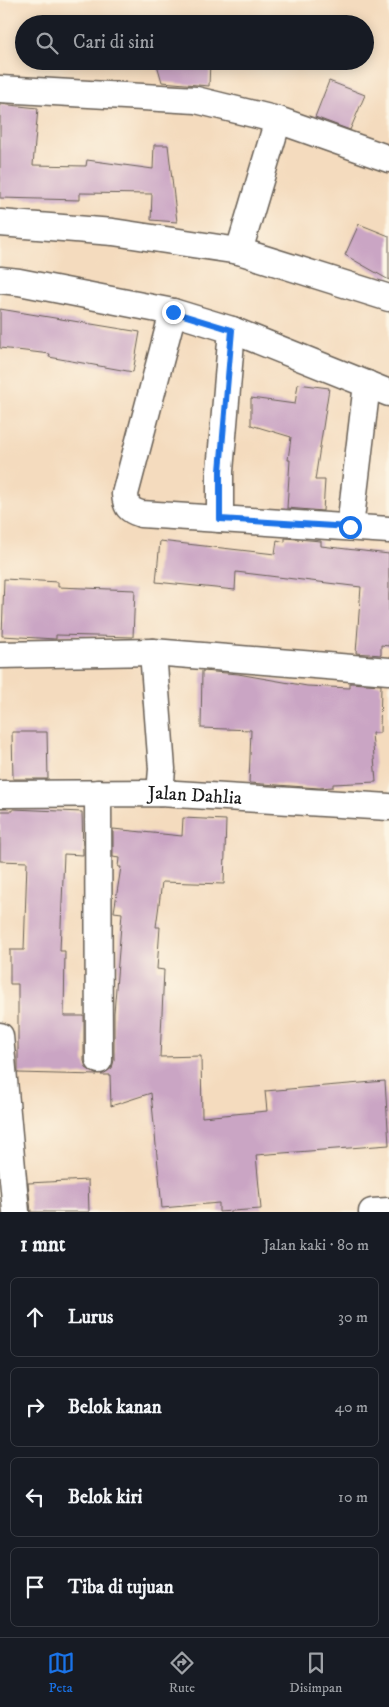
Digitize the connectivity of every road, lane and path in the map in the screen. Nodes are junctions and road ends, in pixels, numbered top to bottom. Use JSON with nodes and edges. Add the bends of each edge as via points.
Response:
{"nodes":[{"id":1,"x":0,"y":89,"type":"edge"},
{"id":2,"x":278,"y":120,"type":"junction"},
{"id":3,"x":389,"y":159,"type":"edge"},
{"id":4,"x":0,"y":224,"type":"edge"},
{"id":5,"x":239,"y":250,"type":"junction"},
{"id":6,"x":0,"y":280,"type":"edge"},
{"id":7,"x":389,"y":298,"type":"edge"},
{"id":8,"x":173,"y":312,"type":"junction"},
{"id":9,"x":232,"y":330,"type":"junction"},
{"id":10,"x":378,"y":388,"type":"edge"},
{"id":11,"x":220,"y":519,"type":"junction"},
{"id":12,"x":350,"y":527,"type":"junction"},
{"id":13,"x":389,"y":530,"type":"edge"},
{"id":14,"x":153,"y":652,"type":"junction"},
{"id":15,"x":0,"y":655,"type":"edge"},
{"id":16,"x":389,"y":671,"type":"edge"},
{"id":17,"x":98,"y":793,"type":"junction"},
{"id":18,"x":0,"y":794,"type":"edge"},
{"id":19,"x":160,"y":794,"type":"junction"},
{"id":20,"x":389,"y":807,"type":"edge"},
{"id":21,"x":0,"y":1036,"type":"edge"},
{"id":22,"x":99,"y":1060,"type":"dead end"},
{"id":23,"x":389,"y":1211,"type":"edge"},
{"id":24,"x":16,"y":1212,"type":"edge"},
{"id":25,"x":372,"y":1212,"type":"edge"}],
"edges":[{"from":1,"to":2,"type":"street","via":[[196,100]]},
{"from":2,"to":3,"type":"street"},
{"from":2,"to":5,"type":"street"},
{"from":4,"to":5,"type":"street","via":[[112,232]]},
{"from":5,"to":7,"type":"street"},
{"from":6,"to":8,"type":"street"},
{"from":8,"to":9,"type":"street"},
{"from":8,"to":11,"type":"street","via":[[124,494],[126,506],[141,514]]},
{"from":9,"to":10,"type":"street"},
{"from":9,"to":11,"type":"street","via":[[220,471]]},
{"from":10,"to":12,"type":"street"},
{"from":11,"to":12,"type":"street"},
{"from":12,"to":13,"type":"street"},
{"from":14,"to":15,"type":"street"},
{"from":14,"to":16,"type":"street"},
{"from":14,"to":19,"type":"street","via":[[162,769]]},
{"from":17,"to":18,"type":"street","name":"Jalan Dahlia"},
{"from":17,"to":19,"type":"street","name":"Jalan Dahlia"},
{"from":17,"to":22,"type":"street"},
{"from":19,"to":20,"type":"street","name":"Jalan Dahlia"},
{"from":21,"to":24,"type":"street"},
{"from":23,"to":25,"type":"street"}]}
